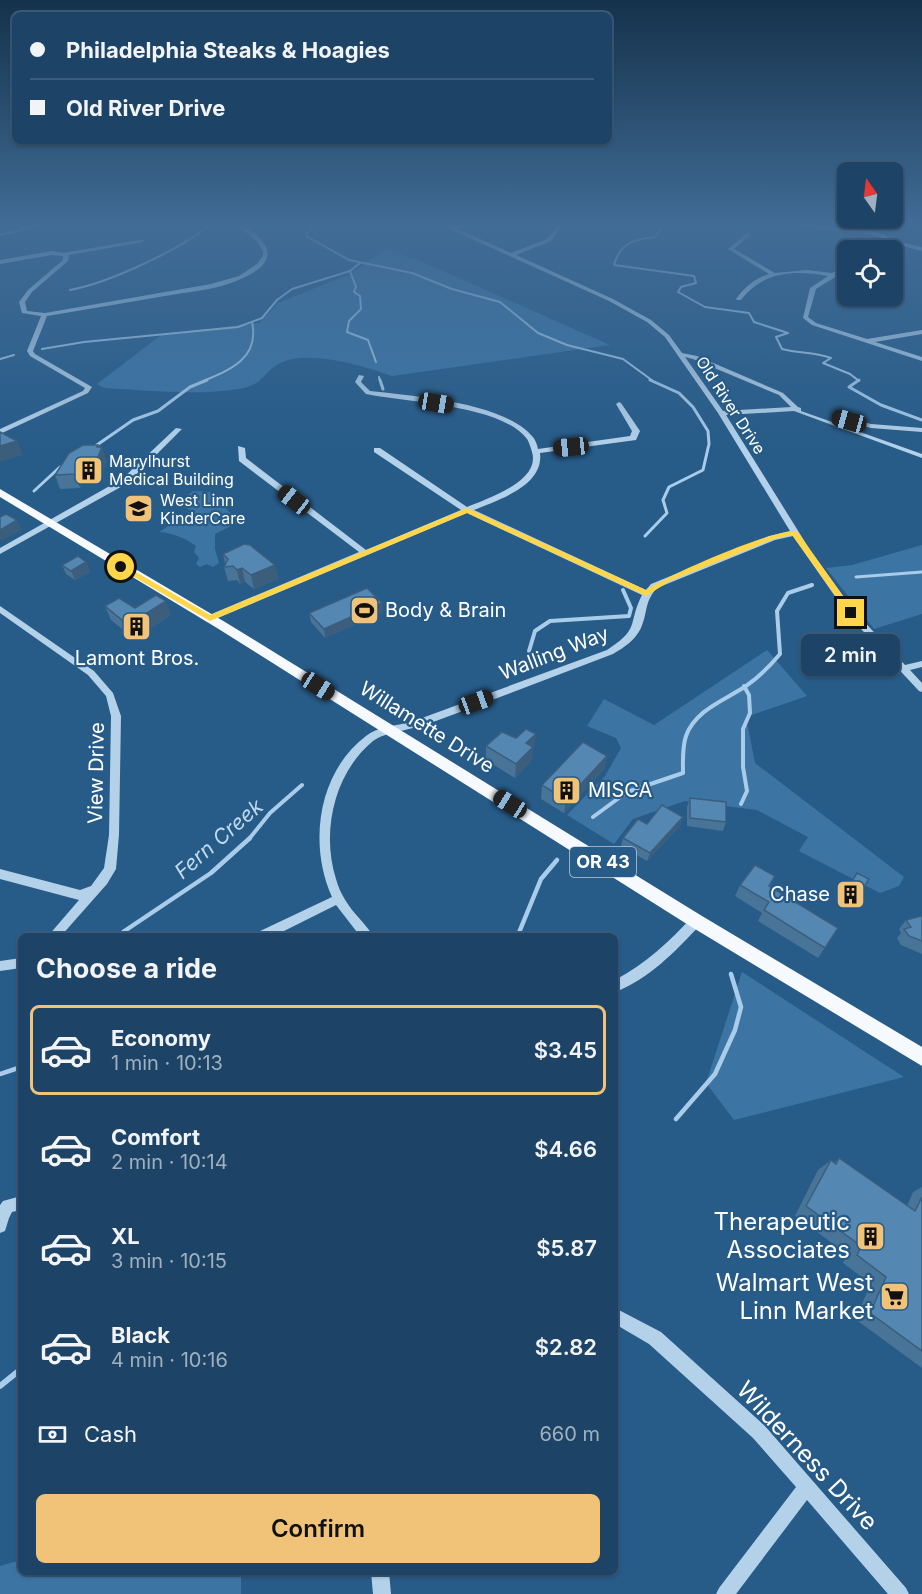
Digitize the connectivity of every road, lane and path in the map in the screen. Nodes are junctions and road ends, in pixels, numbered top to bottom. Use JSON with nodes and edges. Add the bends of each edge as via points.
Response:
{"nodes":[{"id":1,"x":24,"y":299,"type":"edge"},
{"id":2,"x":129,"y":299,"type":"edge"},
{"id":3,"x":605,"y":299,"type":"edge"},
{"id":4,"x":810,"y":299,"type":"edge"},
{"id":5,"x":45,"y":315,"type":"junction"},
{"id":6,"x":922,"y":332,"type":"edge"},
{"id":7,"x":864,"y":341,"type":"junction"},
{"id":8,"x":683,"y":355,"type":"junction"},
{"id":9,"x":922,"y":359,"type":"edge"},
{"id":10,"x":361,"y":376,"type":"dead end"},
{"id":11,"x":619,"y":404,"type":"dead end"},
{"id":12,"x":796,"y":408,"type":"junction"},
{"id":13,"x":721,"y":413,"type":"junction"},
{"id":14,"x":178,"y":429,"type":"dead end"},
{"id":15,"x":922,"y":430,"type":"edge"},
{"id":16,"x":0,"y":432,"type":"edge"},
{"id":17,"x":241,"y":448,"type":"dead end"},
{"id":18,"x":377,"y":450,"type":"dead end"},
{"id":19,"x":536,"y":451,"type":"junction"},
{"id":20,"x":922,"y":456,"type":"edge"},
{"id":21,"x":0,"y":492,"type":"edge"},
{"id":22,"x":467,"y":510,"type":"junction"},
{"id":23,"x":51,"y":524,"type":"junction"},
{"id":24,"x":794,"y":533,"type":"junction"},
{"id":25,"x":0,"y":551,"type":"edge"},
{"id":26,"x":365,"y":553,"type":"junction"},
{"id":27,"x":646,"y":593,"type":"junction"},
{"id":28,"x":0,"y":609,"type":"edge"},
{"id":29,"x":210,"y":618,"type":"junction"},
{"id":30,"x":922,"y":664,"type":"edge"},
{"id":31,"x":902,"y":669,"type":"junction"},
{"id":32,"x":922,"y":689,"type":"edge"},
{"id":33,"x":392,"y":731,"type":"junction"},
{"id":34,"x":0,"y":874,"type":"edge"},
{"id":35,"x":95,"y":890,"type":"junction"},
{"id":36,"x":338,"y":899,"type":"junction"},
{"id":37,"x":696,"y":921,"type":"junction"},
{"id":38,"x":57,"y":933,"type":"edge"},
{"id":39,"x":268,"y":933,"type":"edge"},
{"id":40,"x":365,"y":933,"type":"edge"},
{"id":41,"x":18,"y":963,"type":"edge"},
{"id":42,"x":0,"y":966,"type":"edge"},
{"id":43,"x":618,"y":985,"type":"edge"},
{"id":44,"x":922,"y":1058,"type":"edge"},
{"id":45,"x":18,"y":1204,"type":"edge"},
{"id":46,"x":0,"y":1226,"type":"edge"},
{"id":47,"x":618,"y":1318,"type":"edge"},
{"id":48,"x":807,"y":1487,"type":"junction"},
{"id":49,"x":380,"y":1575,"type":"edge"},
{"id":50,"x":382,"y":1594,"type":"edge"},
{"id":51,"x":725,"y":1594,"type":"edge"},
{"id":52,"x":900,"y":1594,"type":"edge"}],
"edges":[{"from":1,"to":5,"type":"street","via":[[24,312]]},
{"from":2,"to":5,"type":"street"},
{"from":3,"to":8,"type":"street","name":"Old River Drive","via":[[642,317],[663,332]]},
{"from":4,"to":7,"type":"street","via":[[805,316],[814,324]]},
{"from":5,"to":16,"type":"street","via":[[30,351],[32,356],[89,387],[86,392]]},
{"from":6,"to":7,"type":"street"},
{"from":7,"to":9,"type":"street"},
{"from":8,"to":12,"type":"street","via":[[781,394]]},
{"from":8,"to":13,"type":"street","name":"Old River Drive"},
{"from":10,"to":19,"type":"street","via":[[358,382],[368,393],[493,414],[522,431]]},
{"from":11,"to":19,"type":"street","via":[[636,431],[633,438]]},
{"from":12,"to":13,"type":"street"},
{"from":12,"to":15,"type":"street","via":[[871,426]]},
{"from":12,"to":20,"type":"street"},
{"from":13,"to":24,"type":"street","name":"Old River Drive"},
{"from":14,"to":23,"type":"street","via":[[124,481]]},
{"from":17,"to":26,"type":"street","via":[[242,459]]},
{"from":18,"to":22,"type":"street"},
{"from":19,"to":22,"type":"street","via":[[535,468],[527,478],[504,495]]},
{"from":21,"to":23,"type":"main road","name":"Willamette Drive","number":"OR 43"},
{"from":22,"to":26,"type":"street"},
{"from":22,"to":27,"type":"street"},
{"from":23,"to":25,"type":"street"},
{"from":23,"to":29,"type":"main road","name":"Willamette Drive","number":"OR 43"},
{"from":24,"to":27,"type":"street","via":[[667,580]]},
{"from":24,"to":31,"type":"street","name":"Old River Drive","via":[[851,613]]},
{"from":26,"to":29,"type":"street"},
{"from":27,"to":33,"type":"street","name":"Walling Way","via":[[639,626],[623,645]]},
{"from":28,"to":35,"type":"street","name":"View Drive","via":[[91,673],[114,705],[114,835],[110,869]]},
{"from":29,"to":33,"type":"main road","name":"Willamette Drive","number":"OR 43"},
{"from":30,"to":31,"type":"street"},
{"from":31,"to":32,"type":"street","name":"Old River Drive"},
{"from":33,"to":36,"type":"street","name":"Walling Way","via":[[372,736],[359,748],[341,772],[328,803],[325,849]]},
{"from":33,"to":37,"type":"main road","name":"Willamette Drive","number":"OR 43"},
{"from":34,"to":35,"type":"street","via":[[80,895]]},
{"from":35,"to":38,"type":"street","name":"View Drive"},
{"from":36,"to":39,"type":"street"},
{"from":36,"to":40,"type":"street"},
{"from":37,"to":43,"type":"street","via":[[668,951]]},
{"from":37,"to":44,"type":"main road","name":"Willamette Drive","number":"OR 43"},
{"from":41,"to":42,"type":"street"},
{"from":45,"to":46,"type":"street","via":[[8,1206]]},
{"from":47,"to":48,"type":"street","name":"Wilderness Drive","via":[[647,1332],[685,1364],[759,1432]]},
{"from":48,"to":51,"type":"street"},
{"from":48,"to":52,"type":"street","name":"Wilderness Drive"},
{"from":49,"to":50,"type":"street"}]}
